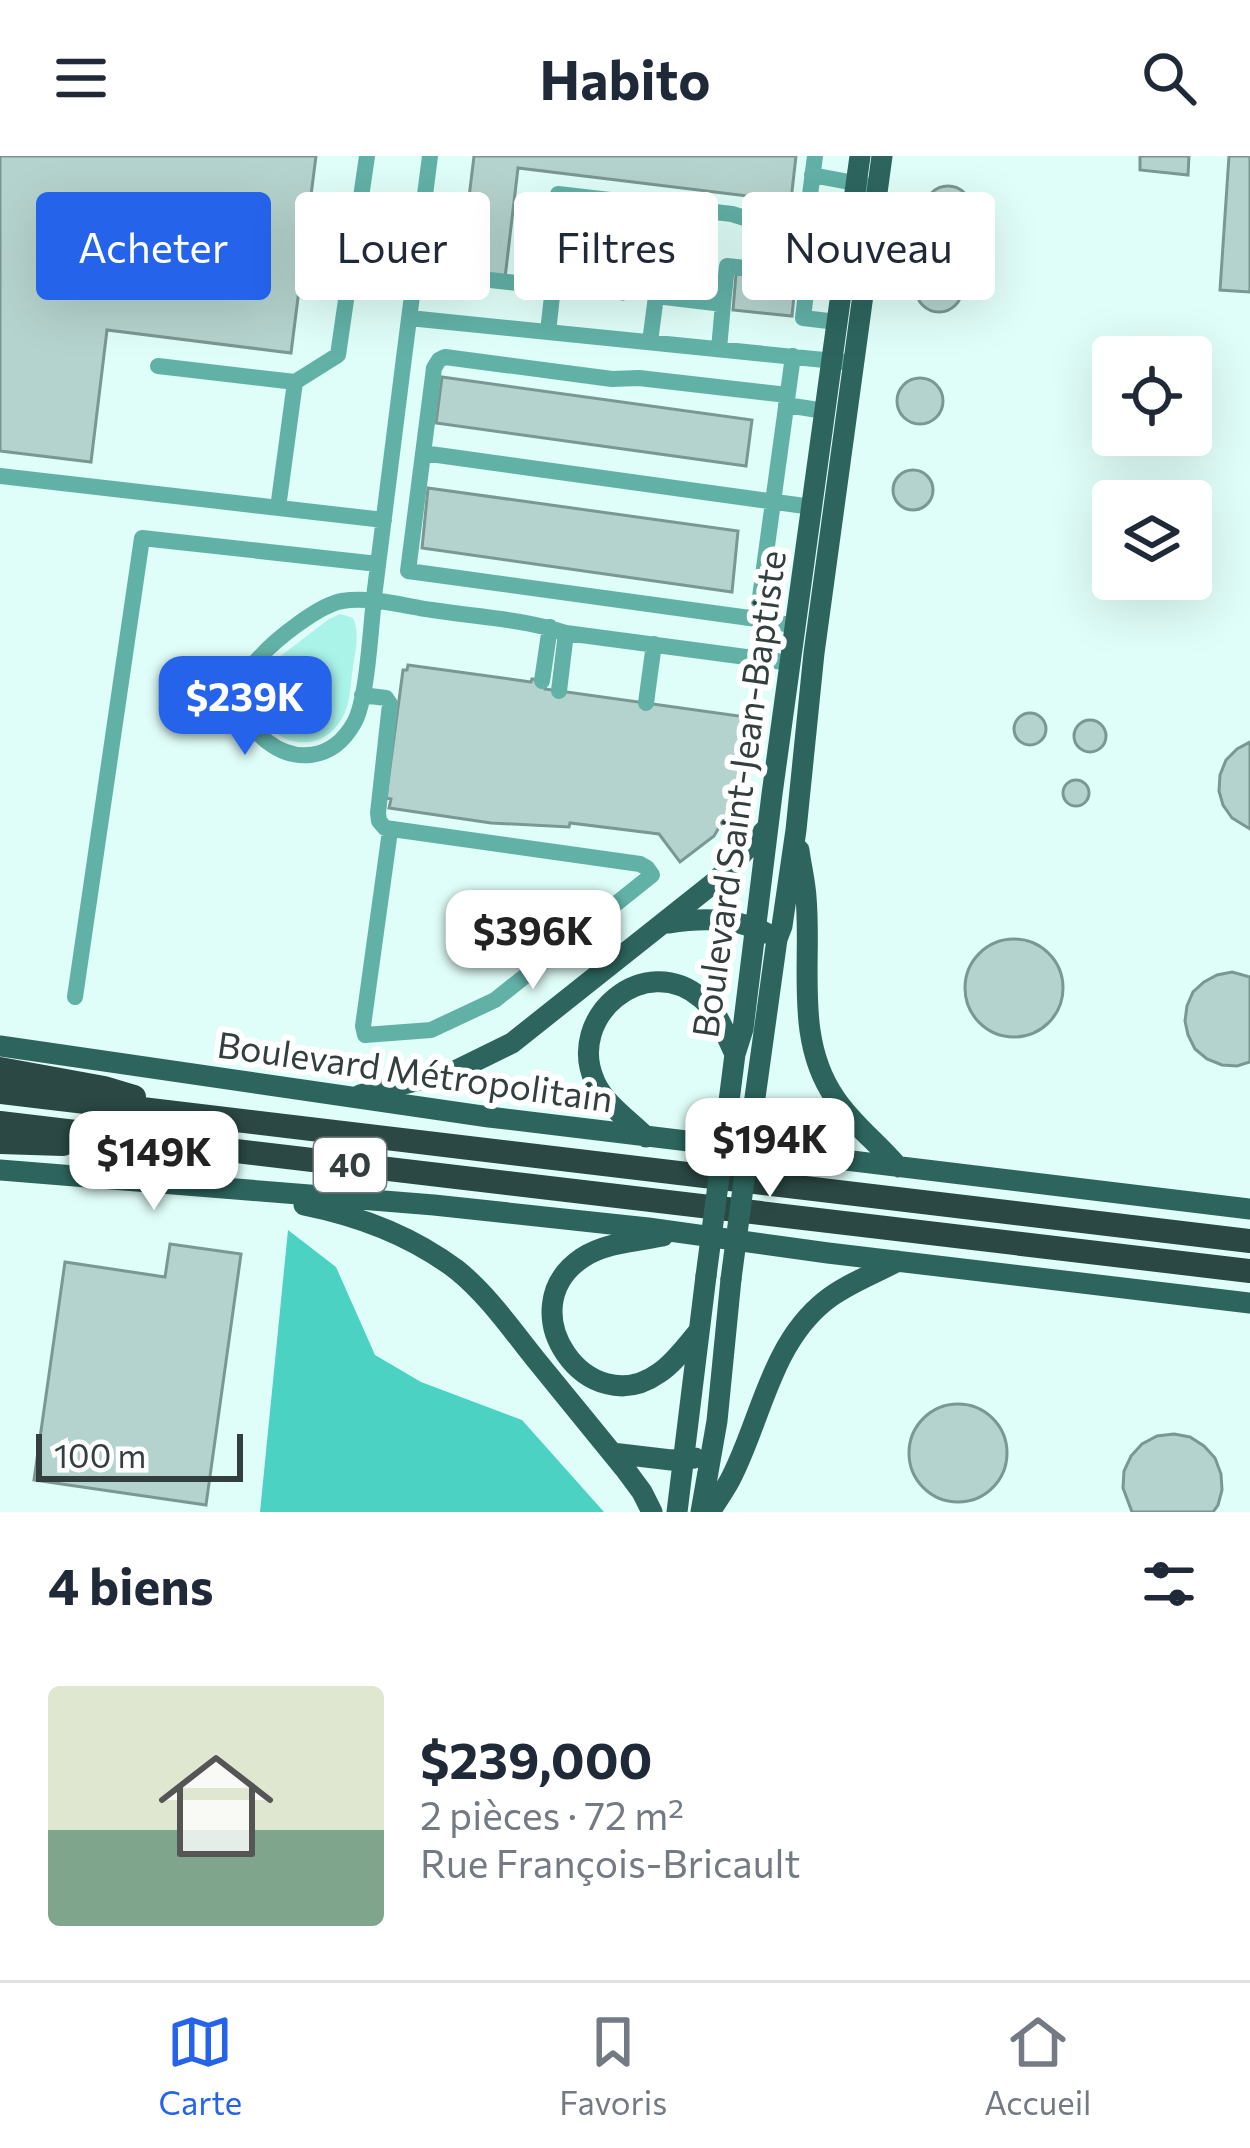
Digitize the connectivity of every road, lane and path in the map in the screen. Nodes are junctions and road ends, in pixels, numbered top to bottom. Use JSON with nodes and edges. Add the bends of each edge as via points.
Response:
{"nodes":[{"id":1,"x":367,"y":156,"type":"edge"},
{"id":2,"x":430,"y":156,"type":"edge"},
{"id":3,"x":860,"y":156,"type":"edge"},
{"id":4,"x":882,"y":156,"type":"edge"},
{"id":5,"x":814,"y":165,"type":"edge"},
{"id":6,"x":867,"y":185,"type":"junction"},
{"id":7,"x":865,"y":192,"type":"edge"},
{"id":8,"x":718,"y":212,"type":"edge"},
{"id":9,"x":742,"y":268,"type":"edge"},
{"id":10,"x":552,"y":300,"type":"edge"},
{"id":11,"x":805,"y":300,"type":"edge"},
{"id":12,"x":840,"y":300,"type":"edge"},
{"id":13,"x":723,"y":304,"type":"junction"},
{"id":14,"x":409,"y":318,"type":"junction"},
{"id":15,"x":837,"y":322,"type":"junction"},
{"id":16,"x":548,"y":332,"type":"junction"},
{"id":17,"x":650,"y":342,"type":"junction"},
{"id":18,"x":719,"y":349,"type":"junction"},
{"id":19,"x":793,"y":356,"type":"junction"},
{"id":20,"x":843,"y":362,"type":"junction"},
{"id":21,"x":158,"y":366,"type":"dead end"},
{"id":22,"x":295,"y":382,"type":"junction"},
{"id":23,"x":787,"y":400,"type":"junction"},
{"id":24,"x":825,"y":410,"type":"junction"},
{"id":25,"x":423,"y":453,"type":"junction"},
{"id":26,"x":0,"y":476,"type":"edge"},
{"id":27,"x":773,"y":503,"type":"junction"},
{"id":28,"x":812,"y":507,"type":"junction"},
{"id":29,"x":278,"y":508,"type":"junction"},
{"id":30,"x":384,"y":520,"type":"junction"},
{"id":31,"x":378,"y":564,"type":"junction"},
{"id":32,"x":373,"y":602,"type":"junction"},
{"id":33,"x":757,"y":619,"type":"junction"},
{"id":34,"x":796,"y":626,"type":"junction"},
{"id":35,"x":558,"y":630,"type":"junction"},
{"id":36,"x":654,"y":644,"type":"junction"},
{"id":37,"x":791,"y":663,"type":"junction"},
{"id":38,"x":542,"y":681,"type":"dead end"},
{"id":39,"x":559,"y":691,"type":"dead end"},
{"id":40,"x":362,"y":695,"type":"junction"},
{"id":41,"x":646,"y":703,"type":"dead end"},
{"id":42,"x":768,"y":827,"type":"junction"},
{"id":43,"x":796,"y":830,"type":"junction"},
{"id":44,"x":390,"y":831,"type":"junction"},
{"id":45,"x":665,"y":924,"type":"junction"},
{"id":46,"x":756,"y":928,"type":"junction"},
{"id":47,"x":777,"y":939,"type":"junction"},
{"id":48,"x":75,"y":997,"type":"dead end"},
{"id":49,"x":0,"y":1046,"type":"edge"},
{"id":50,"x":735,"y":1054,"type":"junction"},
{"id":51,"x":0,"y":1069,"type":"edge"},
{"id":52,"x":0,"y":1093,"type":"edge"},
{"id":53,"x":352,"y":1097,"type":"junction"},
{"id":54,"x":188,"y":1115,"type":"junction"},
{"id":55,"x":0,"y":1123,"type":"edge"},
{"id":56,"x":646,"y":1137,"type":"junction"},
{"id":57,"x":150,"y":1141,"type":"junction"},
{"id":58,"x":0,"y":1142,"type":"edge"},
{"id":59,"x":898,"y":1167,"type":"junction"},
{"id":60,"x":0,"y":1170,"type":"edge"},
{"id":61,"x":191,"y":1187,"type":"junction"},
{"id":62,"x":1250,"y":1210,"type":"edge"},
{"id":63,"x":681,"y":1232,"type":"junction"},
{"id":64,"x":1250,"y":1241,"type":"edge"},
{"id":65,"x":898,"y":1261,"type":"junction"},
{"id":66,"x":1250,"y":1271,"type":"edge"},
{"id":67,"x":1250,"y":1303,"type":"edge"},
{"id":68,"x":698,"y":1332,"type":"junction"},
{"id":69,"x":612,"y":1453,"type":"junction"},
{"id":70,"x":711,"y":1457,"type":"junction"},
{"id":71,"x":684,"y":1459,"type":"junction"},
{"id":72,"x":652,"y":1512,"type":"edge"},
{"id":73,"x":677,"y":1512,"type":"edge"},
{"id":74,"x":701,"y":1512,"type":"edge"},
{"id":75,"x":710,"y":1512,"type":"edge"}],
"edges":[{"from":1,"to":22,"type":"street","via":[[338,355]]},
{"from":2,"to":14,"type":"street"},
{"from":3,"to":6,"type":"main road","name":"Boulevard Saint-Jean-Baptiste"},
{"from":4,"to":6,"type":"main road","name":"Boulevard Saint-Jean-Baptiste"},
{"from":5,"to":6,"type":"street"},
{"from":5,"to":8,"type":"street","via":[[806,226]]},
{"from":6,"to":7,"type":"main road","name":"Boulevard Saint-Jean-Baptiste"},
{"from":6,"to":20,"type":"main road","name":"Boulevard Saint-Jean-Baptiste"},
{"from":9,"to":13,"type":"street","via":[[727,266]]},
{"from":10,"to":16,"type":"street"},
{"from":11,"to":15,"type":"street","via":[[803,318]]},
{"from":12,"to":15,"type":"main road","name":"Boulevard Saint-Jean-Baptiste"},
{"from":13,"to":17,"type":"street","via":[[656,296]]},
{"from":13,"to":18,"type":"street"},
{"from":14,"to":16,"type":"street"},
{"from":14,"to":30,"type":"street"},
{"from":15,"to":20,"type":"main road","name":"Boulevard Saint-Jean-Baptiste"},
{"from":16,"to":17,"type":"street"},
{"from":17,"to":18,"type":"street"},
{"from":18,"to":19,"type":"street"},
{"from":19,"to":20,"type":"street"},
{"from":19,"to":23,"type":"street"},
{"from":20,"to":24,"type":"main road","name":"Boulevard Saint-Jean-Baptiste"},
{"from":20,"to":43,"type":"main road","name":"Boulevard Saint-Jean-Baptiste"},
{"from":21,"to":22,"type":"street"},
{"from":22,"to":29,"type":"street"},
{"from":23,"to":24,"type":"street"},
{"from":23,"to":25,"type":"street","via":[[445,357],[434,368]]},
{"from":23,"to":27,"type":"street"},
{"from":24,"to":28,"type":"main road","name":"Boulevard Saint-Jean-Baptiste"},
{"from":25,"to":27,"type":"street"},
{"from":25,"to":33,"type":"street","via":[[408,572]]},
{"from":26,"to":29,"type":"street"},
{"from":27,"to":28,"type":"street"},
{"from":27,"to":33,"type":"street"},
{"from":28,"to":34,"type":"main road","name":"Boulevard Saint-Jean-Baptiste"},
{"from":29,"to":30,"type":"street"},
{"from":30,"to":31,"type":"street"},
{"from":31,"to":32,"type":"street"},
{"from":31,"to":48,"type":"street","via":[[142,538]]},
{"from":32,"to":35,"type":"street"},
{"from":32,"to":40,"type":"street"},
{"from":32,"to":40,"type":"street","via":[[328,605],[266,650],[252,665],[244,701],[261,738],[288,754],[309,755],[348,733]]},
{"from":33,"to":34,"type":"street"},
{"from":34,"to":37,"type":"main road","name":"Boulevard Saint-Jean-Baptiste"},
{"from":35,"to":36,"type":"street"},
{"from":35,"to":38,"type":"street"},
{"from":35,"to":39,"type":"street"},
{"from":36,"to":37,"type":"street"},
{"from":36,"to":41,"type":"street"},
{"from":37,"to":42,"type":"main road","name":"Boulevard Saint-Jean-Baptiste"},
{"from":40,"to":44,"type":"street","via":[[390,704],[377,816]]},
{"from":42,"to":45,"type":"main road"},
{"from":42,"to":46,"type":"main road","name":"Boulevard Saint-Jean-Baptiste"},
{"from":43,"to":47,"type":"main road","name":"Boulevard Saint-Jean-Baptiste"},
{"from":43,"to":59,"type":"main road","via":[[816,1061],[835,1098]]},
{"from":44,"to":44,"type":"street","via":[[640,864],[652,875],[495,1000],[431,1030],[365,1035]]},
{"from":45,"to":46,"type":"main road","via":[[711,920]]},
{"from":45,"to":53,"type":"main road","via":[[499,1051]]},
{"from":46,"to":47,"type":"main road"},
{"from":46,"to":50,"type":"main road","name":"Boulevard Saint-Jean-Baptiste"},
{"from":47,"to":70,"type":"main road","name":"Boulevard Saint-Jean-Baptiste","bridge":true},
{"from":49,"to":53,"type":"main road","name":"Boulevard Métropolitain"},
{"from":50,"to":56,"type":"main road","via":[[713,1010],[679,985],[642,984],[610,1000],[591,1033],[591,1071],[604,1096]]},
{"from":50,"to":68,"type":"main road","name":"Boulevard Saint-Jean-Baptiste","bridge":true},
{"from":51,"to":54,"type":"highway","via":[[104,1088]]},
{"from":52,"to":54,"type":"highway","number":"40"},
{"from":53,"to":56,"type":"main road","name":"Boulevard Métropolitain"},
{"from":54,"to":64,"type":"highway","number":"40"},
{"from":55,"to":57,"type":"highway","number":"40"},
{"from":56,"to":59,"type":"main road","name":"Boulevard Métropolitain"},
{"from":57,"to":58,"type":"highway"},
{"from":57,"to":66,"type":"highway","number":"40"},
{"from":59,"to":62,"type":"main road","name":"Boulevard Métropolitain"},
{"from":60,"to":61,"type":"main road"},
{"from":61,"to":63,"type":"main road"},
{"from":61,"to":69,"type":"main road","via":[[328,1210],[430,1252],[485,1298]]},
{"from":63,"to":65,"type":"main road"},
{"from":63,"to":68,"type":"main road","via":[[584,1256],[559,1286],[554,1325],[574,1366],[618,1384],[662,1372]]},
{"from":65,"to":67,"type":"main road"},
{"from":65,"to":75,"type":"main road","via":[[830,1297],[800,1326]]},
{"from":68,"to":71,"type":"main road","name":"Boulevard Saint-Jean-Baptiste"},
{"from":69,"to":71,"type":"main road"},
{"from":69,"to":72,"type":"main road"},
{"from":70,"to":71,"type":"main road"},
{"from":70,"to":74,"type":"main road","name":"Boulevard Saint-Jean-Baptiste"},
{"from":71,"to":73,"type":"main road","name":"Boulevard Saint-Jean-Baptiste"}]}
